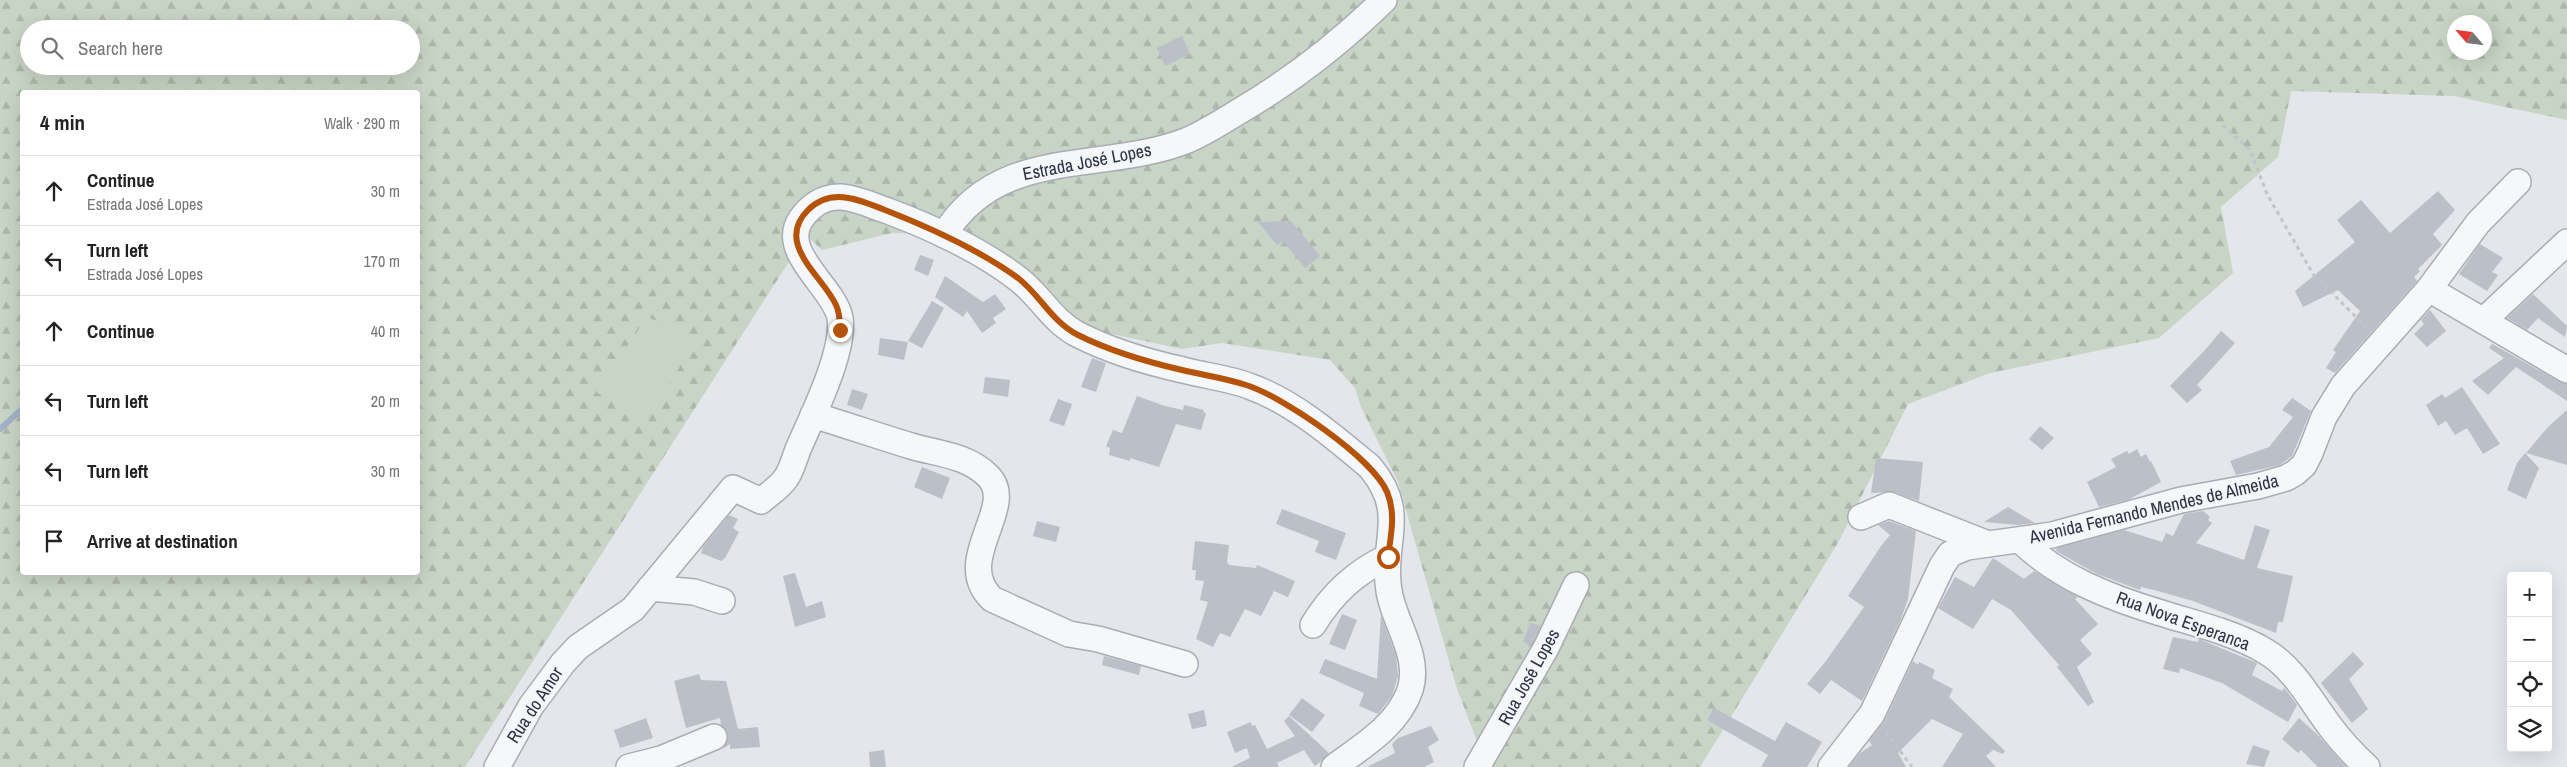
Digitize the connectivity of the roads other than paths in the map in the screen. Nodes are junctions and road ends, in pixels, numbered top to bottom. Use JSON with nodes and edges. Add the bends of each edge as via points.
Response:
{"nodes":[{"id":1,"x":1384,"y":0,"type":"edge"},
{"id":2,"x":2518,"y":182,"type":"dead end"},
{"id":3,"x":944,"y":235,"type":"junction"},
{"id":4,"x":2567,"y":242,"type":"edge"},
{"id":5,"x":2429,"y":289,"type":"junction"},
{"id":6,"x":2484,"y":320,"type":"junction"},
{"id":7,"x":2567,"y":370,"type":"edge"},
{"id":8,"x":813,"y":415,"type":"junction"},
{"id":9,"x":1861,"y":517,"type":"dead end"},
{"id":10,"x":2021,"y":541,"type":"junction"},
{"id":11,"x":1988,"y":544,"type":"junction"},
{"id":12,"x":1388,"y":557,"type":"junction"},
{"id":13,"x":1576,"y":585,"type":"dead end"},
{"id":14,"x":650,"y":588,"type":"junction"},
{"id":15,"x":722,"y":601,"type":"dead end"},
{"id":16,"x":1313,"y":625,"type":"dead end"},
{"id":17,"x":1185,"y":664,"type":"dead end"},
{"id":18,"x":714,"y":737,"type":"dead end"},
{"id":19,"x":497,"y":767,"type":"edge"},
{"id":20,"x":629,"y":767,"type":"edge"},
{"id":21,"x":1334,"y":767,"type":"edge"},
{"id":22,"x":1477,"y":767,"type":"edge"},
{"id":23,"x":1831,"y":767,"type":"edge"},
{"id":24,"x":2367,"y":767,"type":"edge"}],
"edges":[{"from":1,"to":3,"type":"street","name":"Estrada José Lopes","via":[[1301,71],[1260,100],[1208,130],[1157,149],[1070,162],[1018,175],[976,197],[960,211]]},
{"from":2,"to":5,"type":"street","name":"Avenida Fernando Mendes de Almeida","via":[[2478,223]]},
{"from":3,"to":8,"type":"street","via":[[880,208],[840,197],[821,200],[798,222],[798,248],[836,304],[840,317],[836,350]]},
{"from":3,"to":12,"type":"street","via":[[1019,279],[1061,324],[1079,335],[1130,355],[1248,385],[1281,401],[1328,434],[1370,467],[1387,492],[1393,520]]},
{"from":4,"to":6,"type":"street"},
{"from":5,"to":6,"type":"street"},
{"from":5,"to":10,"type":"street","name":"Avenida Fernando Mendes de Almeida","via":[[2332,402],[2304,464],[2286,478],[2164,503]]},
{"from":6,"to":7,"type":"street"},
{"from":8,"to":14,"type":"street","name":"Rua do Amor","via":[[787,478],[761,501],[733,488]]},
{"from":8,"to":17,"type":"street","via":[[914,447],[959,457],[989,476],[997,496],[978,567],[978,580],[992,599],[1069,634]]},
{"from":9,"to":11,"type":"street","via":[[1889,505]]},
{"from":10,"to":11,"type":"street","name":"Avenida Fernando Mendes de Almeida"},
{"from":10,"to":24,"type":"street","name":"Rua Nova Esperanca","via":[[2056,569],[2101,591],[2214,629],[2264,650],[2295,677],[2329,725]]},
{"from":11,"to":23,"type":"street","name":"Avenida Fernando Mendes de Almeida","via":[[1950,554],[1872,714]]},
{"from":12,"to":16,"type":"street","via":[[1372,564],[1343,585]]},
{"from":12,"to":21,"type":"street","via":[[1388,590],[1392,610],[1411,659],[1411,687],[1404,706],[1391,723]]},
{"from":13,"to":22,"type":"street","name":"Rua José Lopes","via":[[1538,663]]},
{"from":14,"to":15,"type":"street","via":[[694,592]]},
{"from":14,"to":19,"type":"street","name":"Rua do Amor","via":[[633,610],[578,647],[542,689]]},
{"from":18,"to":20,"type":"street","via":[[662,759]]}]}
